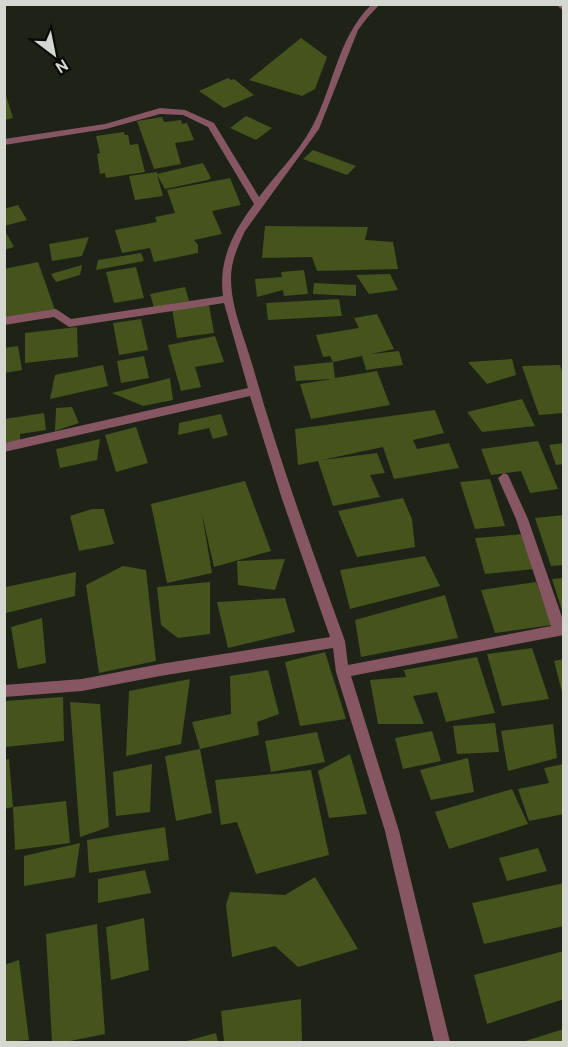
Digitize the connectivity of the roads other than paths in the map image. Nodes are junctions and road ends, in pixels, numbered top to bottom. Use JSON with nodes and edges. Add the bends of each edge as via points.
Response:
{"nodes":[{"id":1,"x":377,"y":4,"type":"edge"},
{"id":2,"x":558,"y":4,"type":"edge"},
{"id":3,"x":564,"y":9,"type":"edge"},
{"id":4,"x":4,"y":142,"type":"edge"},
{"id":5,"x":259,"y":205,"type":"junction"},
{"id":6,"x":228,"y":299,"type":"junction"},
{"id":7,"x":4,"y":321,"type":"edge"},
{"id":8,"x":254,"y":391,"type":"junction"},
{"id":9,"x":4,"y":448,"type":"edge"},
{"id":10,"x":504,"y":478,"type":"dead end"},
{"id":11,"x":561,"y":629,"type":"edge"},
{"id":12,"x":338,"y":641,"type":"junction"},
{"id":13,"x":343,"y":672,"type":"junction"},
{"id":14,"x":4,"y":691,"type":"edge"},
{"id":15,"x":442,"y":1042,"type":"edge"}],
"edges":[{"from":1,"to":5,"type":"street","via":[[346,48],[316,128]]},
{"from":2,"to":3,"type":"street"},
{"from":4,"to":5,"type":"street","via":[[106,126],[160,111],[185,113],[211,125]]},
{"from":5,"to":6,"type":"street","via":[[235,243],[227,267]]},
{"from":6,"to":7,"type":"street","via":[[69,323],[56,313]]},
{"from":6,"to":8,"type":"street"},
{"from":8,"to":9,"type":"street"},
{"from":8,"to":12,"type":"street"},
{"from":10,"to":11,"type":"street"},
{"from":11,"to":13,"type":"street"},
{"from":12,"to":13,"type":"street"},
{"from":12,"to":14,"type":"street","via":[[82,686]]},
{"from":13,"to":15,"type":"street","via":[[392,831]]}]}
